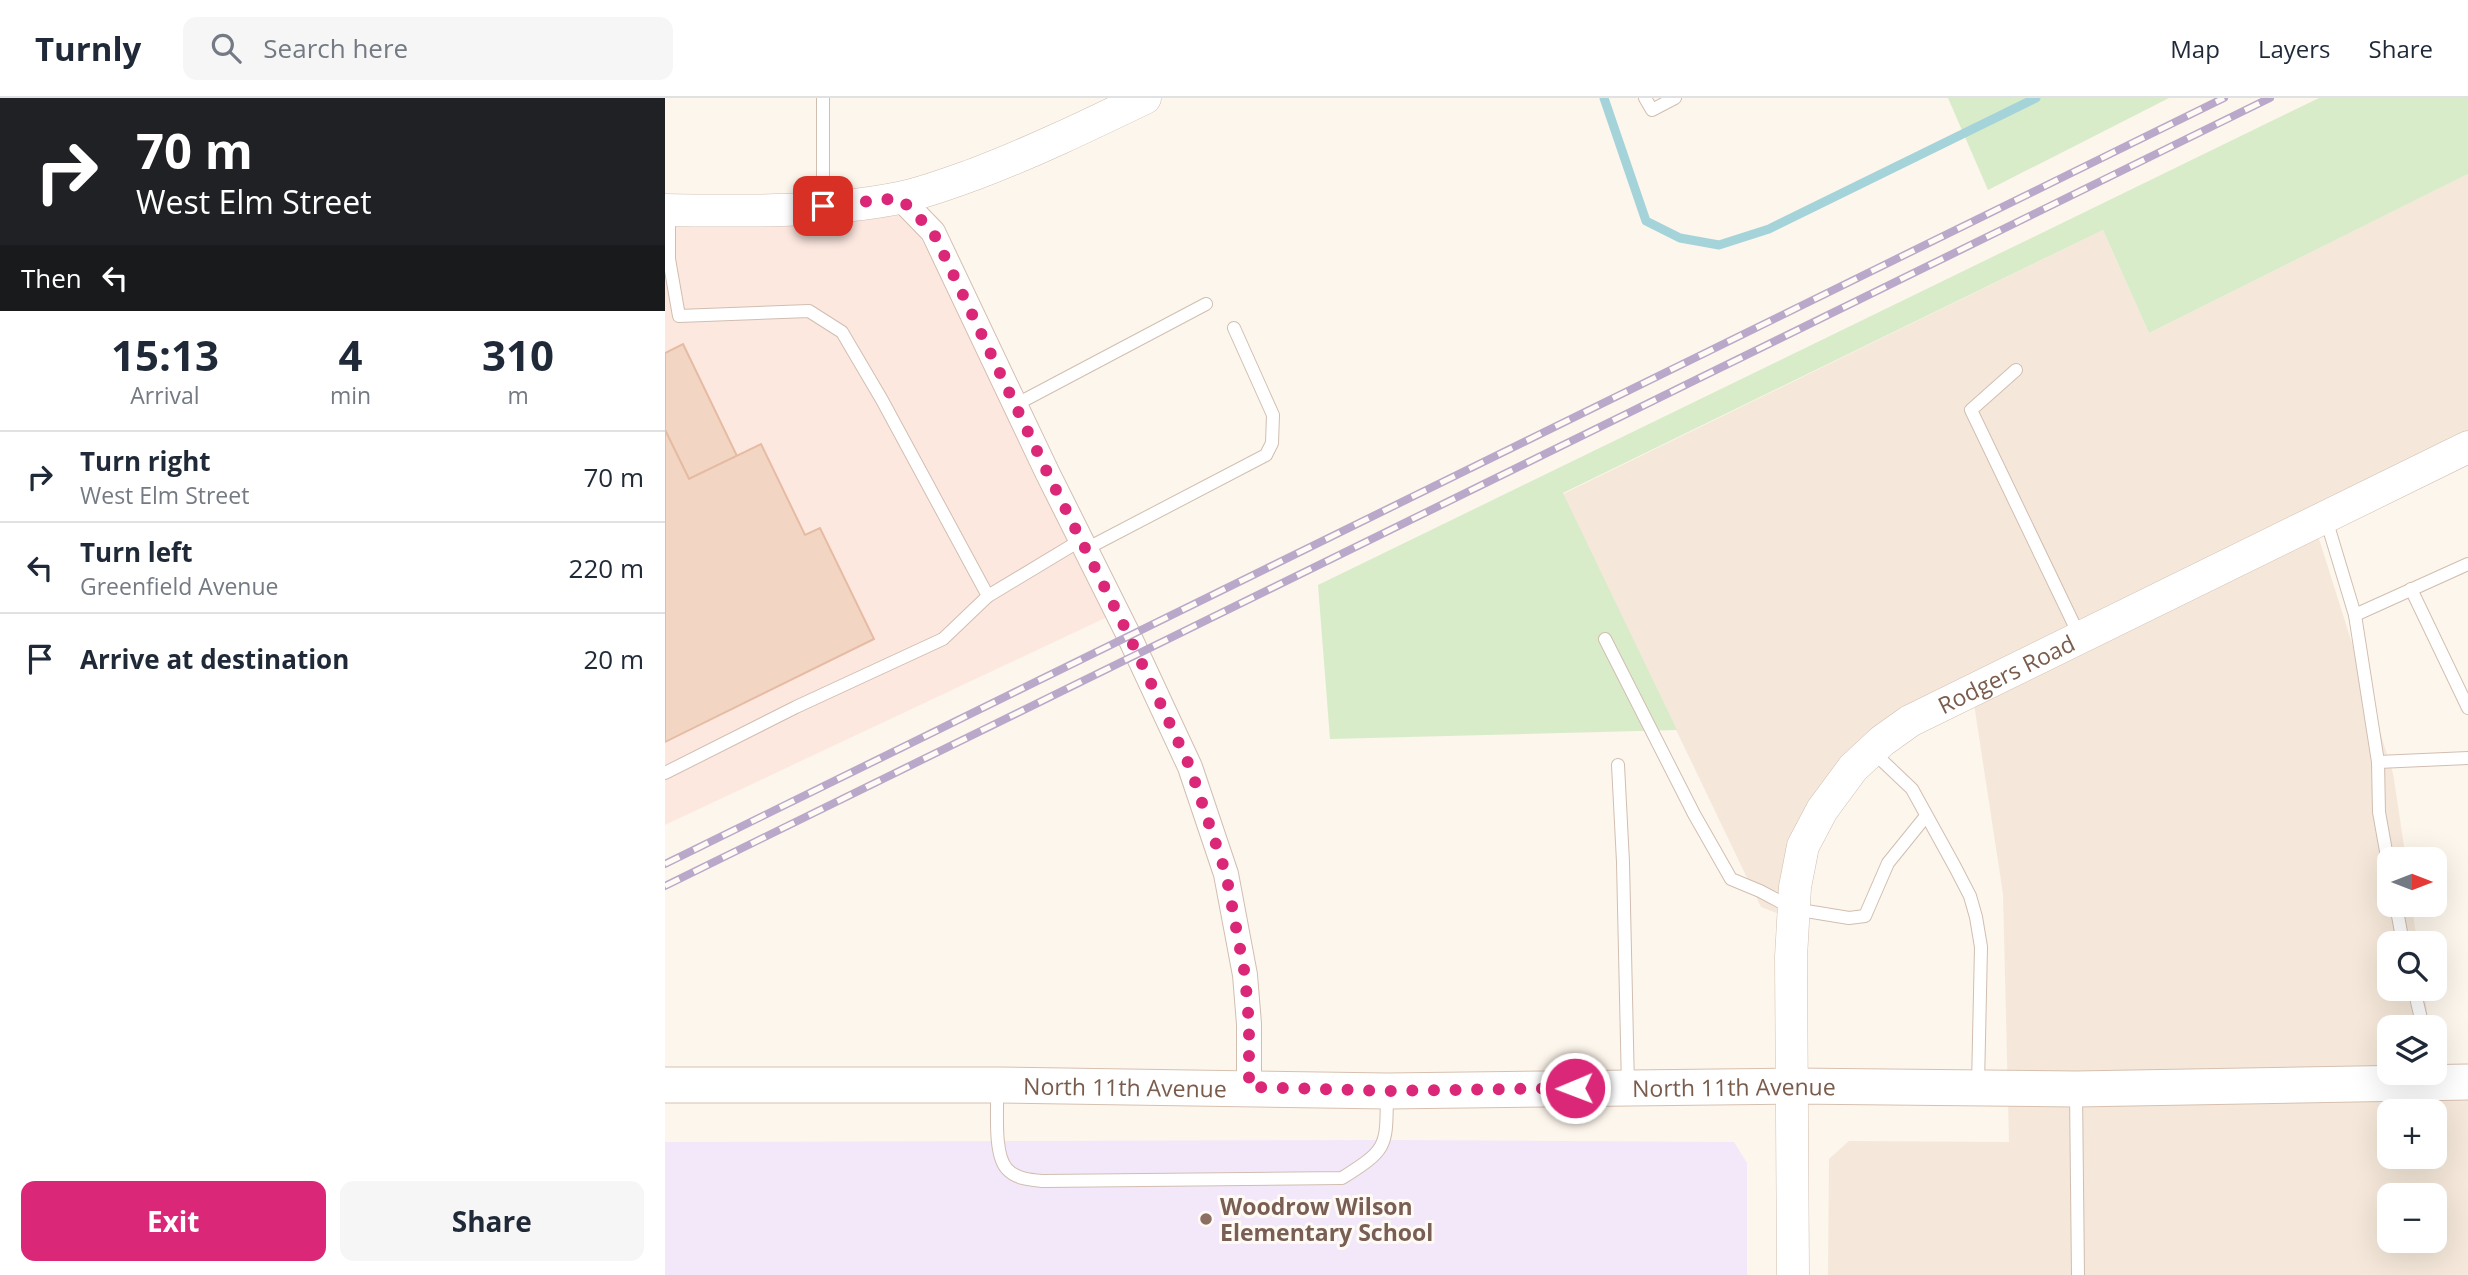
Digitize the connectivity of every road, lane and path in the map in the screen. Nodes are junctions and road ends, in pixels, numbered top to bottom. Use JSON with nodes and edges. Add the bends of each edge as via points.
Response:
{"nodes":[{"id":1,"x":823,"y":98,"type":"edge"},
{"id":2,"x":1145,"y":98,"type":"edge"},
{"id":3,"x":1645,"y":98,"type":"edge"},
{"id":4,"x":1675,"y":98,"type":"edge"},
{"id":5,"x":900,"y":198,"type":"junction"},
{"id":6,"x":823,"y":206,"type":"junction"},
{"id":7,"x":667,"y":210,"type":"edge"},
{"id":8,"x":667,"y":259,"type":"edge"},
{"id":9,"x":1206,"y":304,"type":"dead end"},
{"id":10,"x":1234,"y":328,"type":"dead end"},
{"id":11,"x":2016,"y":370,"type":"dead end"},
{"id":12,"x":1015,"y":405,"type":"junction"},
{"id":13,"x":2468,"y":447,"type":"edge"},
{"id":14,"x":2325,"y":517,"type":"junction"},
{"id":15,"x":1084,"y":545,"type":"junction"},
{"id":16,"x":2468,"y":564,"type":"edge"},
{"id":17,"x":2411,"y":590,"type":"junction"},
{"id":18,"x":988,"y":596,"type":"junction"},
{"id":19,"x":2355,"y":615,"type":"junction"},
{"id":20,"x":2080,"y":637,"type":"junction"},
{"id":21,"x":1605,"y":639,"type":"dead end"},
{"id":22,"x":2468,"y":708,"type":"edge"},
{"id":23,"x":1872,"y":750,"type":"junction"},
{"id":24,"x":2468,"y":758,"type":"edge"},
{"id":25,"x":2378,"y":762,"type":"junction"},
{"id":26,"x":1618,"y":765,"type":"dead end"},
{"id":27,"x":665,"y":773,"type":"edge"},
{"id":28,"x":1926,"y":816,"type":"junction"},
{"id":29,"x":2385,"y":847,"type":"edge"},
{"id":30,"x":1794,"y":909,"type":"junction"},
{"id":31,"x":2377,"y":1081,"type":"edge"},
{"id":32,"x":665,"y":1085,"type":"edge"},
{"id":33,"x":997,"y":1085,"type":"junction"},
{"id":34,"x":1793,"y":1086,"type":"junction"},
{"id":35,"x":1249,"y":1087,"type":"junction"},
{"id":36,"x":1628,"y":1087,"type":"junction"},
{"id":37,"x":1978,"y":1088,"type":"junction"},
{"id":38,"x":2076,"y":1088,"type":"junction"},
{"id":39,"x":1387,"y":1091,"type":"junction"},
{"id":40,"x":1793,"y":1275,"type":"edge"},
{"id":41,"x":2078,"y":1275,"type":"edge"}],
"edges":[{"from":1,"to":6,"type":"lane"},
{"from":2,"to":5,"type":"street","via":[[1017,158]]},
{"from":3,"to":4,"type":"lane","via":[[1652,110]]},
{"from":5,"to":6,"type":"street"},
{"from":5,"to":12,"type":"street","via":[[933,232]]},
{"from":6,"to":7,"type":"street"},
{"from":7,"to":8,"type":"lane"},
{"from":8,"to":18,"type":"lane","via":[[679,316],[809,311],[842,332]]},
{"from":9,"to":12,"type":"lane"},
{"from":10,"to":15,"type":"lane","via":[[1273,415],[1272,443],[1266,455]]},
{"from":11,"to":20,"type":"lane","via":[[1971,410]]},
{"from":12,"to":15,"type":"street"},
{"from":13,"to":14,"type":"street","name":"Rodgers Road"},
{"from":14,"to":19,"type":"lane"},
{"from":14,"to":20,"type":"street","name":"Rodgers Road"},
{"from":15,"to":18,"type":"lane"},
{"from":15,"to":35,"type":"street","via":[[1190,767],[1226,874],[1245,975]]},
{"from":16,"to":17,"type":"lane"},
{"from":17,"to":19,"type":"lane"},
{"from":17,"to":22,"type":"lane"},
{"from":18,"to":27,"type":"lane","via":[[943,639]]},
{"from":19,"to":25,"type":"lane"},
{"from":20,"to":23,"type":"street","name":"Rodgers Road","via":[[1910,721]]},
{"from":21,"to":30,"type":"lane","via":[[1731,879]]},
{"from":23,"to":28,"type":"lane","via":[[1912,789]]},
{"from":23,"to":30,"type":"street","name":"Rodgers Road","via":[[1822,810],[1803,846]]},
{"from":24,"to":25,"type":"lane"},
{"from":25,"to":29,"type":"lane"},
{"from":26,"to":36,"type":"lane"},
{"from":28,"to":30,"type":"lane","via":[[1888,863],[1865,916],[1849,918]]},
{"from":28,"to":37,"type":"lane","via":[[1970,896],[1976,917],[1981,947]]},
{"from":30,"to":34,"type":"street","name":"Rodgers Road"},
{"from":31,"to":38,"type":"main road","name":"North 11th Avenue"},
{"from":32,"to":33,"type":"main road","name":"North 11th Avenue"},
{"from":33,"to":35,"type":"main road","name":"North 11th Avenue"},
{"from":33,"to":39,"type":"lane","via":[[998,1147],[1006,1169],[1023,1179],[1043,1181],[1342,1178],[1369,1160],[1385,1141]]},
{"from":34,"to":36,"type":"main road","name":"North 11th Avenue"},
{"from":34,"to":37,"type":"main road","name":"North 11th Avenue"},
{"from":34,"to":40,"type":"street","name":"Rodgers Road"},
{"from":35,"to":39,"type":"main road","name":"North 11th Avenue"},
{"from":36,"to":39,"type":"main road","name":"North 11th Avenue"},
{"from":37,"to":38,"type":"main road","name":"North 11th Avenue"},
{"from":38,"to":41,"type":"lane"}]}
